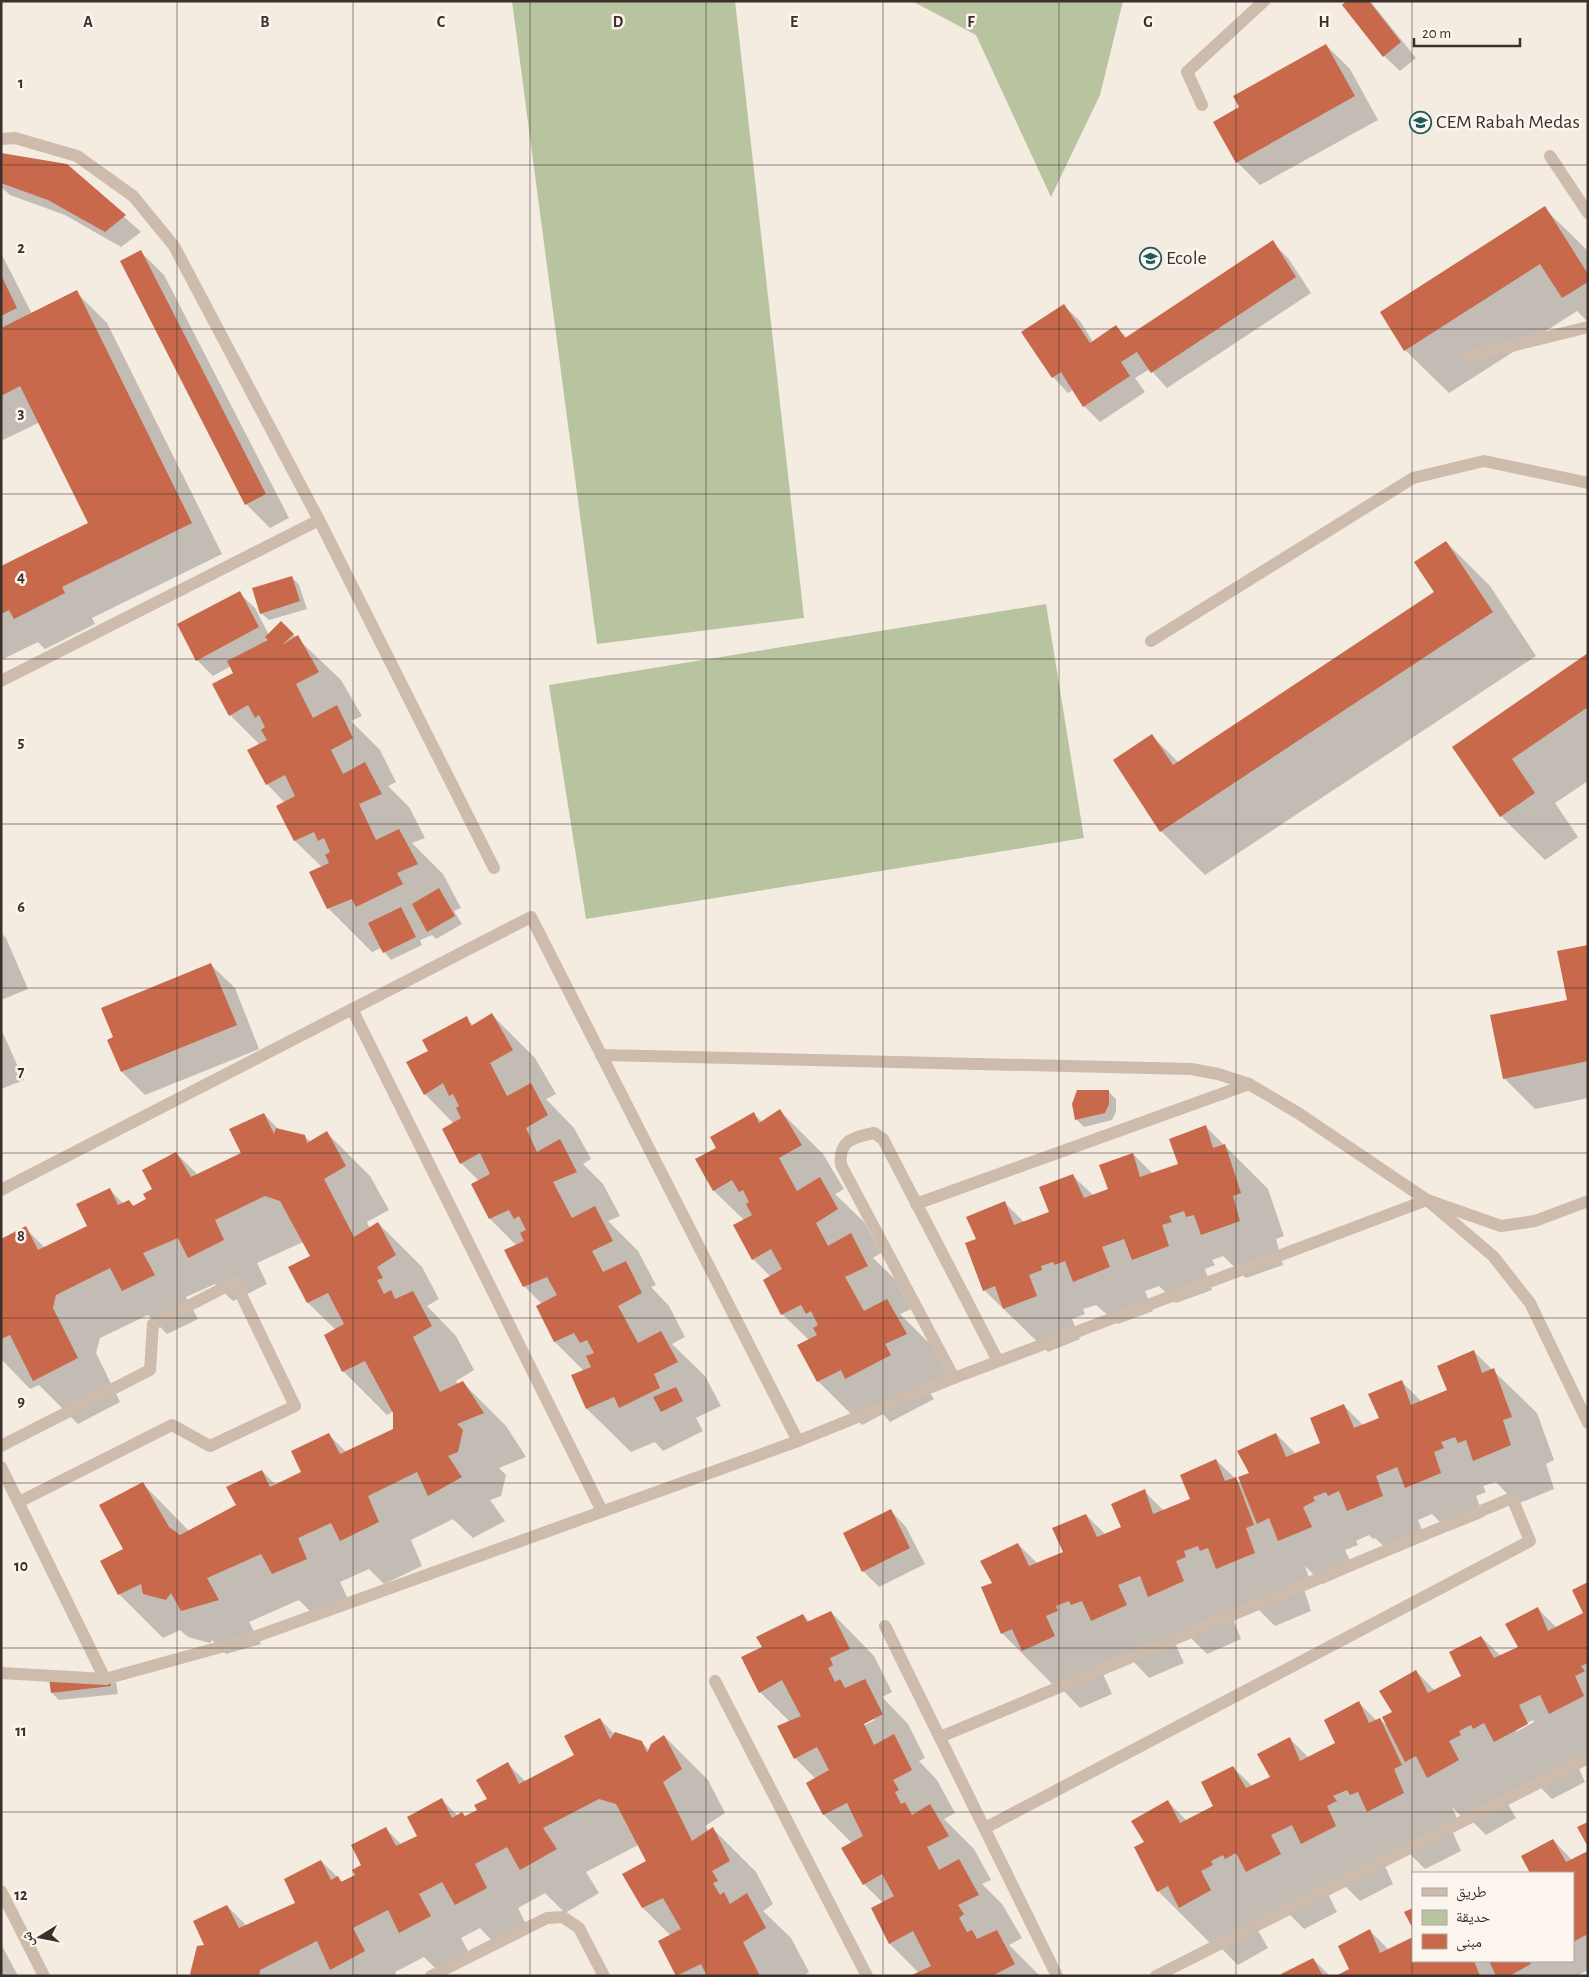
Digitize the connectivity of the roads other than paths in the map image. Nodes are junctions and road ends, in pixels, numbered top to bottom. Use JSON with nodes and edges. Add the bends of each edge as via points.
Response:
{"nodes":[{"id":1,"x":1264,"y":1,"type":"edge"},
{"id":2,"x":1202,"y":105,"type":"dead end"},
{"id":3,"x":1,"y":139,"type":"edge"},
{"id":4,"x":1550,"y":156,"type":"dead end"},
{"id":5,"x":1588,"y":213,"type":"edge"},
{"id":6,"x":1588,"y":327,"type":"edge"},
{"id":7,"x":1466,"y":356,"type":"dead end"},
{"id":8,"x":1588,"y":483,"type":"edge"},
{"id":9,"x":319,"y":520,"type":"junction"},
{"id":10,"x":1150,"y":641,"type":"dead end"},
{"id":11,"x":1,"y":682,"type":"edge"},
{"id":12,"x":494,"y":868,"type":"dead end"},
{"id":13,"x":352,"y":1009,"type":"junction"},
{"id":14,"x":601,"y":1055,"type":"junction"},
{"id":15,"x":1249,"y":1084,"type":"junction"},
{"id":16,"x":1,"y":1190,"type":"edge"},
{"id":17,"x":1428,"y":1200,"type":"junction"},
{"id":18,"x":1588,"y":1201,"type":"edge"},
{"id":19,"x":916,"y":1204,"type":"junction"},
{"id":20,"x":998,"y":1361,"type":"junction"},
{"id":21,"x":954,"y":1378,"type":"junction"},
{"id":22,"x":1588,"y":1424,"type":"edge"},
{"id":23,"x":798,"y":1441,"type":"junction"},
{"id":24,"x":1,"y":1446,"type":"edge"},
{"id":25,"x":1,"y":1466,"type":"edge"},
{"id":26,"x":19,"y":1502,"type":"junction"},
{"id":27,"x":602,"y":1511,"type":"junction"},
{"id":28,"x":885,"y":1626,"type":"dead end"},
{"id":29,"x":1,"y":1673,"type":"edge"},
{"id":30,"x":105,"y":1679,"type":"junction"},
{"id":31,"x":715,"y":1681,"type":"dead end"},
{"id":32,"x":940,"y":1737,"type":"junction"},
{"id":33,"x":1588,"y":1758,"type":"edge"},
{"id":34,"x":985,"y":1828,"type":"junction"},
{"id":35,"x":1,"y":1891,"type":"edge"},
{"id":36,"x":44,"y":1976,"type":"edge"},
{"id":37,"x":431,"y":1976,"type":"edge"},
{"id":38,"x":604,"y":1976,"type":"edge"},
{"id":39,"x":867,"y":1976,"type":"edge"},
{"id":40,"x":1058,"y":1976,"type":"edge"},
{"id":41,"x":1156,"y":1976,"type":"edge"}],
"edges":[{"from":1,"to":2,"type":"street","via":[[1187,72]]},
{"from":3,"to":9,"type":"street","via":[[15,138],[77,156],[133,196],[174,246]]},
{"from":4,"to":5,"type":"street"},
{"from":6,"to":7,"type":"street"},
{"from":8,"to":10,"type":"street","via":[[1484,461],[1413,478]]},
{"from":9,"to":11,"type":"street"},
{"from":9,"to":12,"type":"street"},
{"from":13,"to":14,"type":"street","via":[[531,917]]},
{"from":13,"to":16,"type":"street"},
{"from":13,"to":27,"type":"street"},
{"from":14,"to":15,"type":"street","via":[[1191,1069]]},
{"from":14,"to":23,"type":"street"},
{"from":15,"to":17,"type":"street"},
{"from":15,"to":19,"type":"street"},
{"from":17,"to":18,"type":"street","via":[[1501,1226],[1535,1221]]},
{"from":17,"to":20,"type":"street"},
{"from":17,"to":22,"type":"street","via":[[1493,1256],[1530,1303]]},
{"from":19,"to":20,"type":"street"},
{"from":19,"to":21,"type":"street","via":[[883,1139],[874,1133],[843,1145],[841,1166]]},
{"from":20,"to":21,"type":"street"},
{"from":21,"to":23,"type":"street"},
{"from":23,"to":27,"type":"street"},
{"from":24,"to":26,"type":"street","via":[[150,1370],[153,1324],[235,1282],[296,1406],[210,1446],[172,1425]]},
{"from":25,"to":26,"type":"street"},
{"from":26,"to":30,"type":"street"},
{"from":27,"to":30,"type":"street","via":[[246,1640]]},
{"from":28,"to":32,"type":"street"},
{"from":29,"to":30,"type":"street"},
{"from":31,"to":39,"type":"street"},
{"from":32,"to":34,"type":"street"},
{"from":32,"to":34,"type":"street","via":[[1512,1498],[1530,1541]]},
{"from":33,"to":41,"type":"street"},
{"from":34,"to":40,"type":"street"},
{"from":35,"to":36,"type":"street"},
{"from":37,"to":38,"type":"street","via":[[547,1918],[563,1917],[579,1928]]}]}
